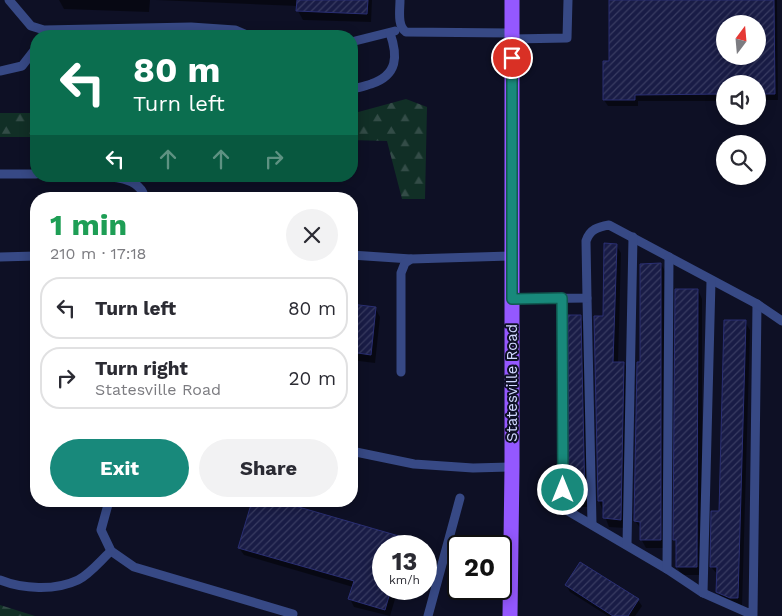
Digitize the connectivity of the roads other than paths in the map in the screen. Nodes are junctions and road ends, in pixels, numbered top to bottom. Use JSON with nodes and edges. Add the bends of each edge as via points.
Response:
{"nodes":[{"id":1,"x":9,"y":0,"type":"edge"},
{"id":2,"x":400,"y":0,"type":"edge"},
{"id":3,"x":512,"y":0,"type":"edge"},
{"id":4,"x":568,"y":0,"type":"edge"},
{"id":5,"x":402,"y":29,"type":"junction"},
{"id":6,"x":37,"y":30,"type":"edge"},
{"id":7,"x":116,"y":30,"type":"edge"},
{"id":8,"x":235,"y":30,"type":"edge"},
{"id":9,"x":390,"y":33,"type":"junction"},
{"id":10,"x":512,"y":36,"type":"junction"},
{"id":11,"x":358,"y":40,"type":"edge"},
{"id":12,"x":30,"y":56,"type":"edge"},
{"id":13,"x":0,"y":71,"type":"edge"},
{"id":14,"x":358,"y":86,"type":"edge"},
{"id":15,"x":0,"y":174,"type":"edge"},
{"id":16,"x":30,"y":174,"type":"edge"},
{"id":17,"x":133,"y":182,"type":"edge"},
{"id":18,"x":141,"y":192,"type":"edge"},
{"id":19,"x":633,"y":237,"type":"junction"},
{"id":20,"x":358,"y":255,"type":"edge"},
{"id":21,"x":30,"y":256,"type":"edge"},
{"id":22,"x":512,"y":256,"type":"junction"},
{"id":23,"x":0,"y":257,"type":"edge"},
{"id":24,"x":670,"y":257,"type":"junction"},
{"id":25,"x":411,"y":259,"type":"junction"},
{"id":26,"x":711,"y":281,"type":"junction"},
{"id":27,"x":562,"y":298,"type":"junction"},
{"id":28,"x":587,"y":298,"type":"junction"},
{"id":29,"x":512,"y":299,"type":"junction"},
{"id":30,"x":757,"y":304,"type":"junction"},
{"id":31,"x":782,"y":321,"type":"edge"},
{"id":32,"x":400,"y":372,"type":"dead end"},
{"id":33,"x":358,"y":452,"type":"edge"},
{"id":34,"x":512,"y":467,"type":"junction"},
{"id":35,"x":460,"y":498,"type":"dead end"},
{"id":36,"x":107,"y":507,"type":"edge"},
{"id":37,"x":592,"y":524,"type":"junction"},
{"id":38,"x":627,"y":545,"type":"junction"},
{"id":39,"x":111,"y":551,"type":"junction"},
{"id":40,"x":667,"y":569,"type":"junction"},
{"id":41,"x":0,"y":580,"type":"edge"},
{"id":42,"x":703,"y":593,"type":"junction"},
{"id":43,"x":293,"y":614,"type":"dead end"},
{"id":44,"x":428,"y":616,"type":"edge"},
{"id":45,"x":510,"y":616,"type":"edge"},
{"id":46,"x":755,"y":616,"type":"edge"}],
"edges":[{"from":1,"to":6,"type":"lane","via":[[30,26]]},
{"from":2,"to":5,"type":"lane"},
{"from":3,"to":10,"type":"main road","name":"Statesville Road"},
{"from":4,"to":10,"type":"lane","via":[[567,38]]},
{"from":5,"to":9,"type":"lane"},
{"from":5,"to":10,"type":"lane","via":[[406,32]]},
{"from":7,"to":8,"type":"lane","via":[[190,27]]},
{"from":9,"to":11,"type":"lane"},
{"from":9,"to":14,"type":"lane","via":[[395,48],[394,65],[382,80]]},
{"from":10,"to":22,"type":"main road","name":"Statesville Road"},
{"from":12,"to":13,"type":"lane","via":[[22,66]]},
{"from":15,"to":16,"type":"lane"},
{"from":17,"to":18,"type":"lane"},
{"from":19,"to":24,"type":"lane"},
{"from":19,"to":28,"type":"lane","via":[[609,225],[589,233],[586,241]]},
{"from":19,"to":38,"type":"lane"},
{"from":20,"to":25,"type":"lane"},
{"from":21,"to":23,"type":"lane"},
{"from":22,"to":25,"type":"lane"},
{"from":22,"to":29,"type":"main road","name":"Statesville Road"},
{"from":24,"to":26,"type":"lane"},
{"from":24,"to":40,"type":"lane"},
{"from":25,"to":32,"type":"lane","via":[[401,273]]},
{"from":26,"to":30,"type":"lane"},
{"from":26,"to":42,"type":"lane"},
{"from":27,"to":28,"type":"lane"},
{"from":27,"to":29,"type":"lane"},
{"from":27,"to":37,"type":"lane","via":[[563,508]]},
{"from":28,"to":37,"type":"lane"},
{"from":29,"to":34,"type":"main road","name":"Statesville Road"},
{"from":30,"to":31,"type":"lane"},
{"from":30,"to":46,"type":"lane"},
{"from":33,"to":34,"type":"lane","via":[[414,464]]},
{"from":34,"to":45,"type":"main road","name":"Statesville Road"},
{"from":35,"to":44,"type":"lane"},
{"from":36,"to":39,"type":"lane","via":[[101,530]]},
{"from":37,"to":38,"type":"lane"},
{"from":38,"to":40,"type":"lane"},
{"from":39,"to":41,"type":"lane","via":[[79,580],[67,584],[27,587]]},
{"from":39,"to":43,"type":"lane","via":[[134,567]]},
{"from":40,"to":42,"type":"lane"},
{"from":42,"to":46,"type":"lane"}]}
